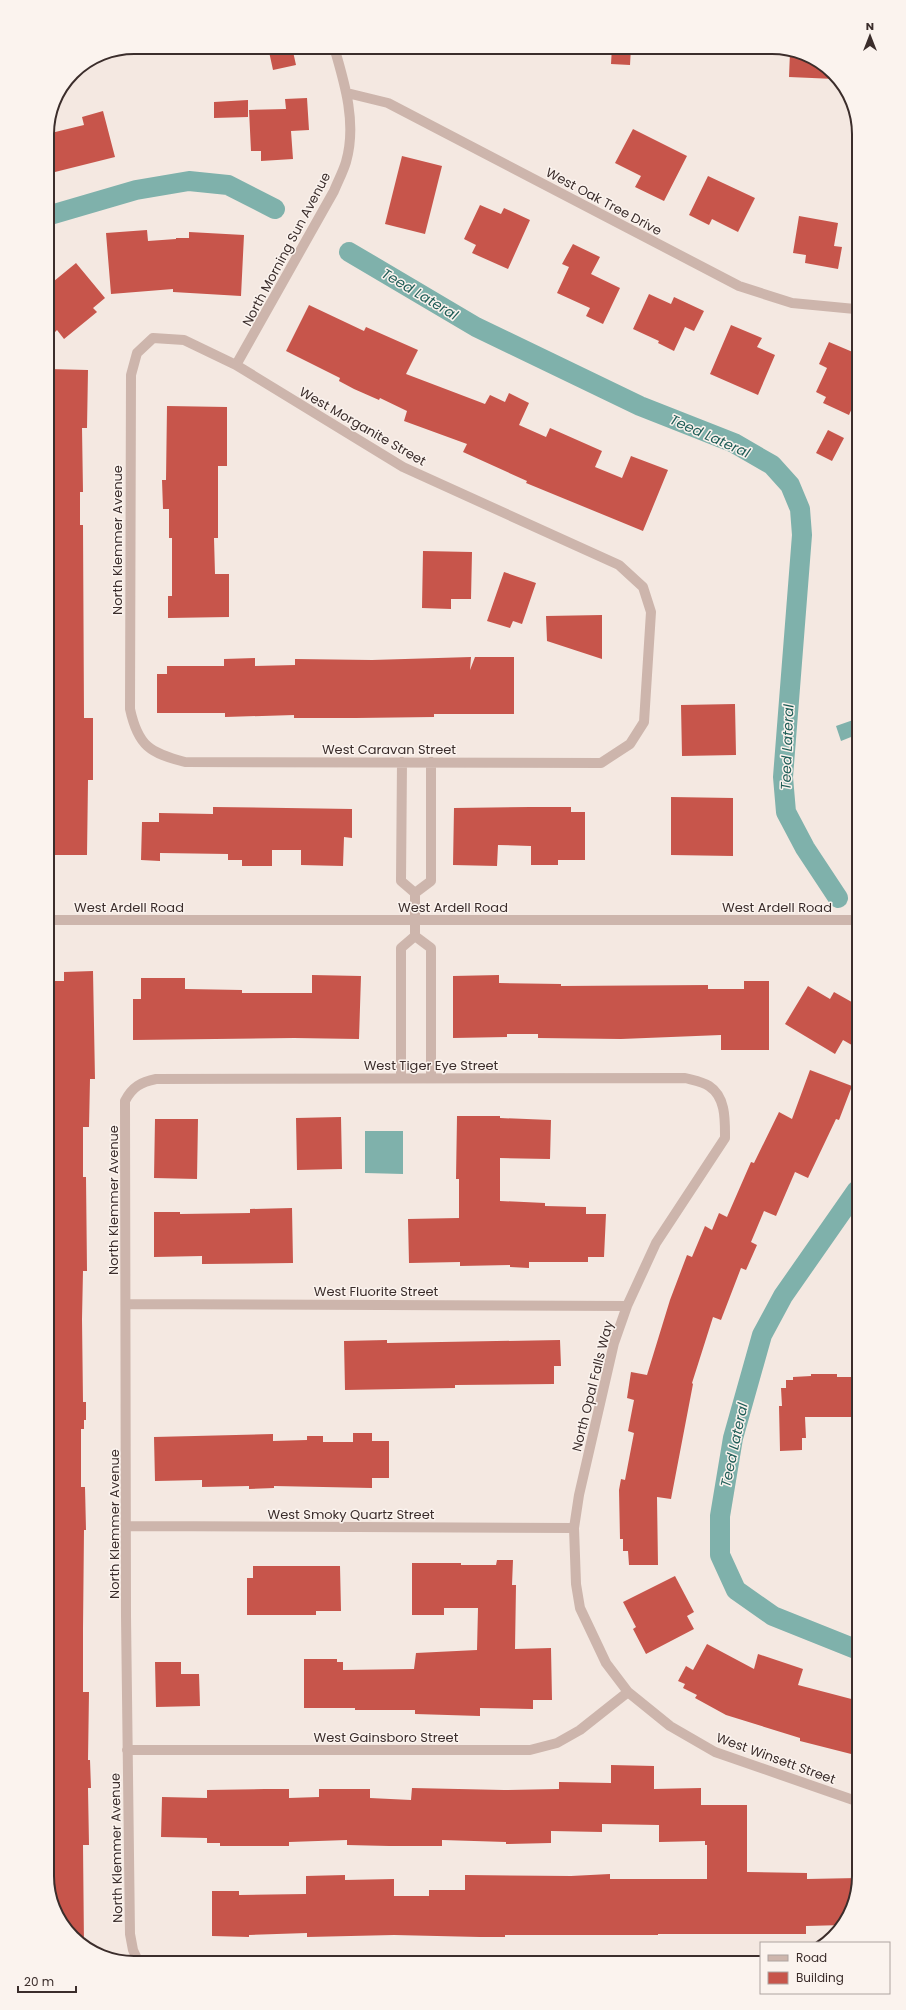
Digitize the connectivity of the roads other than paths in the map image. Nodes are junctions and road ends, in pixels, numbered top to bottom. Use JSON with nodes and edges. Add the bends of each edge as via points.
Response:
{"nodes":[{"id":1,"x":336,"y":54,"type":"edge"},
{"id":2,"x":347,"y":94,"type":"junction"},
{"id":3,"x":852,"y":309,"type":"edge"},
{"id":4,"x":153,"y":338,"type":"joint"},
{"id":5,"x":236,"y":365,"type":"junction"},
{"id":6,"x":630,"y":744,"type":"joint"},
{"id":7,"x":146,"y":746,"type":"joint"},
{"id":8,"x":402,"y":762,"type":"junction"},
{"id":9,"x":431,"y":762,"type":"junction"},
{"id":10,"x":415,"y":893,"type":"junction"},
{"id":11,"x":54,"y":920,"type":"edge"},
{"id":12,"x":415,"y":920,"type":"junction"},
{"id":13,"x":852,"y":920,"type":"edge"},
{"id":14,"x":415,"y":936,"type":"junction"},
{"id":15,"x":430,"y":1077,"type":"junction"},
{"id":16,"x":401,"y":1078,"type":"junction"},
{"id":17,"x":135,"y":1087,"type":"joint"},
{"id":18,"x":721,"y":1099,"type":"joint"},
{"id":19,"x":126,"y":1304,"type":"junction"},
{"id":20,"x":627,"y":1306,"type":"junction"},
{"id":21,"x":127,"y":1526,"type":"junction"},
{"id":22,"x":574,"y":1528,"type":"junction"},
{"id":23,"x":628,"y":1692,"type":"junction"},
{"id":24,"x":127,"y":1750,"type":"junction"},
{"id":25,"x":852,"y":1800,"type":"edge"},
{"id":26,"x":136,"y":1956,"type":"edge"}],
"edges":[{"from":1,"to":2,"type":"street","name":"North Morning Sun Avenue"},
{"from":2,"to":3,"type":"street","name":"West Oak Tree Drive","via":[[388,103],[739,286],[792,303]]},
{"from":2,"to":5,"type":"street","name":"North Morning Sun Avenue","via":[[350,128],[346,161],[334,191]]},
{"from":4,"to":5,"type":"street","name":"West Morganite Street","via":[[184,340]]},
{"from":4,"to":7,"type":"street","name":"North Klemmer Avenue","via":[[136,353],[131,375],[130,709],[134,728]]},
{"from":5,"to":6,"type":"street","name":"West Morganite Street","via":[[403,467],[619,565],[643,588],[651,612],[644,722]]},
{"from":6,"to":9,"type":"street","name":"West Caravan Street","via":[[601,763]]},
{"from":7,"to":8,"type":"street","name":"West Caravan Street","via":[[164,756],[185,762]]},
{"from":8,"to":9,"type":"street","name":"West Caravan Street"},
{"from":8,"to":10,"type":"street","via":[[401,881]]},
{"from":9,"to":10,"type":"street","via":[[431,881]]},
{"from":10,"to":12,"type":"street"},
{"from":11,"to":12,"type":"street","name":"West Ardell Road"},
{"from":12,"to":13,"type":"street","name":"West Ardell Road"},
{"from":12,"to":14,"type":"street"},
{"from":14,"to":15,"type":"street","via":[[431,948]]},
{"from":14,"to":16,"type":"street","via":[[401,948]]},
{"from":15,"to":16,"type":"street","name":"West Tiger Eye Street"},
{"from":15,"to":18,"type":"street","name":"West Tiger Eye Street","via":[[685,1078],[709,1086]]},
{"from":16,"to":17,"type":"street","name":"West Tiger Eye Street","via":[[156,1079],[145,1081]]},
{"from":17,"to":19,"type":"street","name":"North Klemmer Avenue","via":[[125,1101]]},
{"from":18,"to":20,"type":"street","name":"North Opal Falls Way","via":[[725,1138],[656,1243]]},
{"from":19,"to":20,"type":"street","name":"West Fluorite Street"},
{"from":19,"to":21,"type":"street","name":"North Klemmer Avenue"},
{"from":20,"to":22,"type":"street","name":"North Opal Falls Way","via":[[614,1343],[579,1495]]},
{"from":21,"to":22,"type":"street","name":"West Smoky Quartz Street"},
{"from":21,"to":24,"type":"street","name":"North Klemmer Avenue"},
{"from":22,"to":23,"type":"street","name":"North Opal Falls Way","via":[[575,1571],[580,1608],[606,1662]]},
{"from":23,"to":24,"type":"street","name":"West Gainsboro Street","via":[[580,1730],[557,1743],[530,1750]]},
{"from":23,"to":25,"type":"street","name":"West Winsett Street","via":[[670,1726],[716,1752]]},
{"from":24,"to":26,"type":"street","name":"North Klemmer Avenue","via":[[130,1934]]}]}
